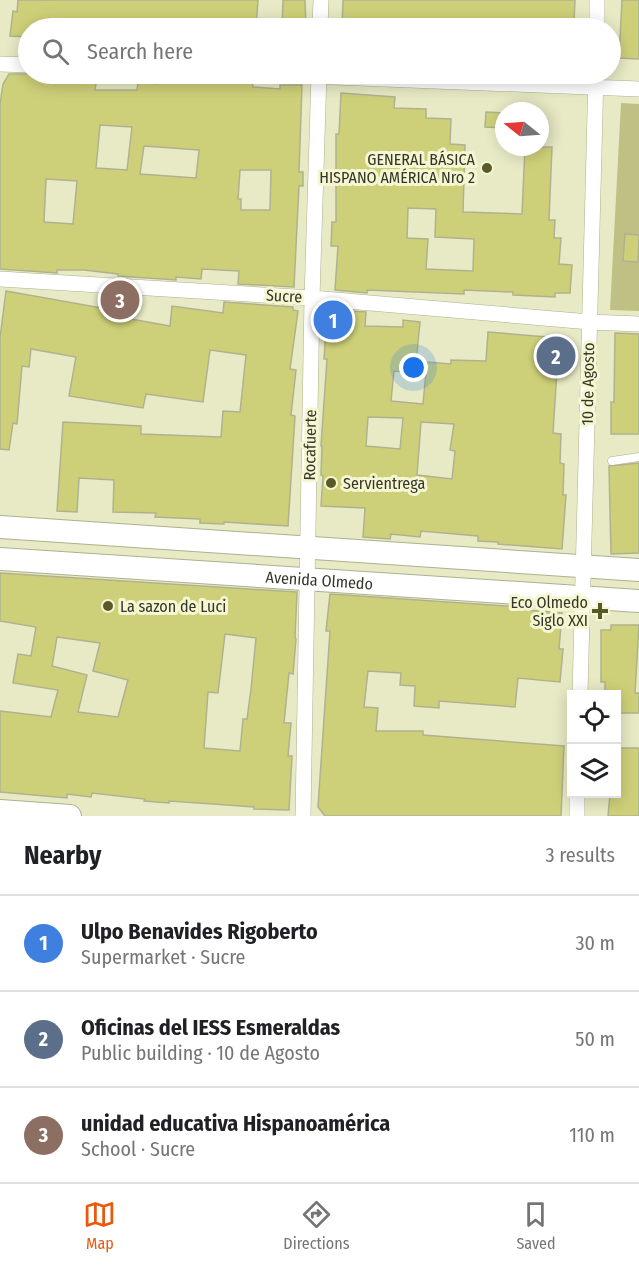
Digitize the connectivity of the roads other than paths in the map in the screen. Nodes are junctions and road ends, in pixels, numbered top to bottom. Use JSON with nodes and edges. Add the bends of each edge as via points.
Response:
{"nodes":[{"id":1,"x":321,"y":0,"type":"edge"},
{"id":2,"x":597,"y":0,"type":"edge"},
{"id":3,"x":320,"y":18,"type":"edge"},
{"id":4,"x":597,"y":18,"type":"edge"},
{"id":5,"x":0,"y":64,"type":"edge"},
{"id":6,"x":18,"y":65,"type":"edge"},
{"id":7,"x":319,"y":84,"type":"edge"},
{"id":8,"x":596,"y":84,"type":"edge"},
{"id":9,"x":615,"y":84,"type":"edge"},
{"id":10,"x":639,"y":89,"type":"edge"},
{"id":11,"x":0,"y":279,"type":"edge"},
{"id":12,"x":312,"y":298,"type":"junction"},
{"id":13,"x":590,"y":322,"type":"junction"},
{"id":14,"x":639,"y":324,"type":"edge"},
{"id":15,"x":639,"y":457,"type":"edge"},
{"id":16,"x":612,"y":460,"type":"dead end"},
{"id":17,"x":0,"y":527,"type":"edge"},
{"id":18,"x":308,"y":548,"type":"junction"},
{"id":19,"x":0,"y":559,"type":"edge"},
{"id":20,"x":584,"y":566,"type":"junction"},
{"id":21,"x":639,"y":570,"type":"edge"},
{"id":22,"x":307,"y":579,"type":"junction"},
{"id":23,"x":583,"y":597,"type":"junction"},
{"id":24,"x":639,"y":601,"type":"edge"},
{"id":25,"x":580,"y":690,"type":"edge"},
{"id":26,"x":577,"y":798,"type":"edge"},
{"id":27,"x":0,"y":811,"type":"edge"},
{"id":28,"x":70,"y":816,"type":"edge"},
{"id":29,"x":303,"y":816,"type":"edge"},
{"id":30,"x":577,"y":816,"type":"edge"}],
"edges":[{"from":1,"to":3,"type":"street"},
{"from":2,"to":4,"type":"street"},
{"from":5,"to":6,"type":"street"},
{"from":7,"to":12,"type":"street","name":"Rocafuerte"},
{"from":8,"to":13,"type":"street","name":"10 de Agosto"},
{"from":9,"to":10,"type":"street"},
{"from":11,"to":12,"type":"street","name":"Sucre"},
{"from":12,"to":13,"type":"street","name":"Sucre"},
{"from":12,"to":18,"type":"street","name":"Rocafuerte"},
{"from":13,"to":14,"type":"street","name":"Sucre"},
{"from":13,"to":20,"type":"street","name":"10 de Agosto"},
{"from":15,"to":16,"type":"lane"},
{"from":17,"to":18,"type":"street","name":"Avenida Olmedo"},
{"from":18,"to":20,"type":"street","name":"Avenida Olmedo"},
{"from":18,"to":22,"type":"street","name":"Rocafuerte"},
{"from":19,"to":22,"type":"street","name":"Avenida Olmedo"},
{"from":20,"to":21,"type":"street","name":"Avenida Olmedo"},
{"from":20,"to":23,"type":"street","name":"10 de Agosto"},
{"from":22,"to":23,"type":"street","name":"Avenida Olmedo"},
{"from":22,"to":29,"type":"street","name":"Rocafuerte"},
{"from":23,"to":24,"type":"street","name":"Avenida Olmedo"},
{"from":23,"to":25,"type":"street","name":"10 de Agosto"},
{"from":26,"to":30,"type":"street"},
{"from":27,"to":28,"type":"street"}]}
